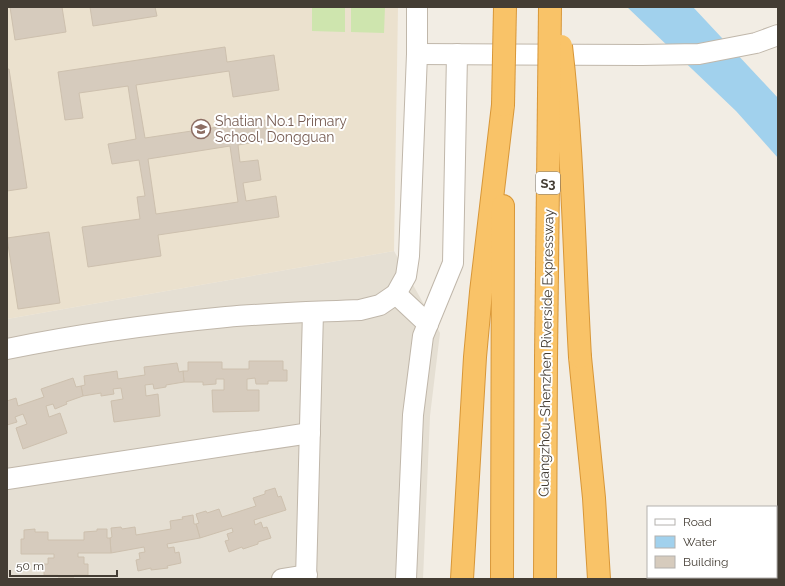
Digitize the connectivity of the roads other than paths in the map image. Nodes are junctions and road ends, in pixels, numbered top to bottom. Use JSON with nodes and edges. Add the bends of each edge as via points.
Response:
{"nodes":[{"id":1,"x":417,"y":7,"type":"edge"},
{"id":2,"x":505,"y":7,"type":"edge"},
{"id":3,"x":550,"y":7,"type":"edge"},
{"id":4,"x":557,"y":7,"type":"edge"},
{"id":5,"x":778,"y":35,"type":"edge"},
{"id":6,"x":417,"y":54,"type":"junction"},
{"id":7,"x":457,"y":54,"type":"junction"},
{"id":8,"x":504,"y":105,"type":"junction"},
{"id":9,"x":396,"y":294,"type":"junction"},
{"id":10,"x":313,"y":312,"type":"junction"},
{"id":11,"x":428,"y":324,"type":"junction"},
{"id":12,"x":7,"y":349,"type":"edge"},
{"id":13,"x":310,"y":433,"type":"junction"},
{"id":14,"x":7,"y":479,"type":"edge"},
{"id":15,"x":306,"y":577,"type":"edge"},
{"id":16,"x":282,"y":579,"type":"edge"},
{"id":17,"x":406,"y":579,"type":"edge"},
{"id":18,"x":462,"y":579,"type":"edge"},
{"id":19,"x":502,"y":579,"type":"edge"},
{"id":20,"x":545,"y":579,"type":"edge"},
{"id":21,"x":599,"y":579,"type":"edge"}],
"edges":[{"from":1,"to":6,"type":"street"},
{"from":2,"to":8,"type":"highway","bridge":true},
{"from":3,"to":20,"type":"highway","name":"Guangzhou-Shenzhen Riverside Expressway","number":"S3","bridge":true},
{"from":4,"to":21,"type":"highway","bridge":true,"via":[[570,139],[580,356]]},
{"from":5,"to":7,"type":"street","via":[[756,43],[699,54]]},
{"from":6,"to":7,"type":"street"},
{"from":6,"to":9,"type":"street","via":[[409,256],[406,276]]},
{"from":7,"to":11,"type":"street","via":[[453,263]]},
{"from":8,"to":18,"type":"highway","via":[[475,356]]},
{"from":8,"to":19,"type":"highway"},
{"from":9,"to":10,"type":"street","via":[[380,305],[360,310]]},
{"from":9,"to":11,"type":"street"},
{"from":10,"to":12,"type":"street","via":[[143,326],[60,338]]},
{"from":10,"to":13,"type":"street"},
{"from":11,"to":17,"type":"street","via":[[423,336],[413,415]]},
{"from":13,"to":14,"type":"street"},
{"from":13,"to":15,"type":"street"},
{"from":15,"to":16,"type":"street"}]}
